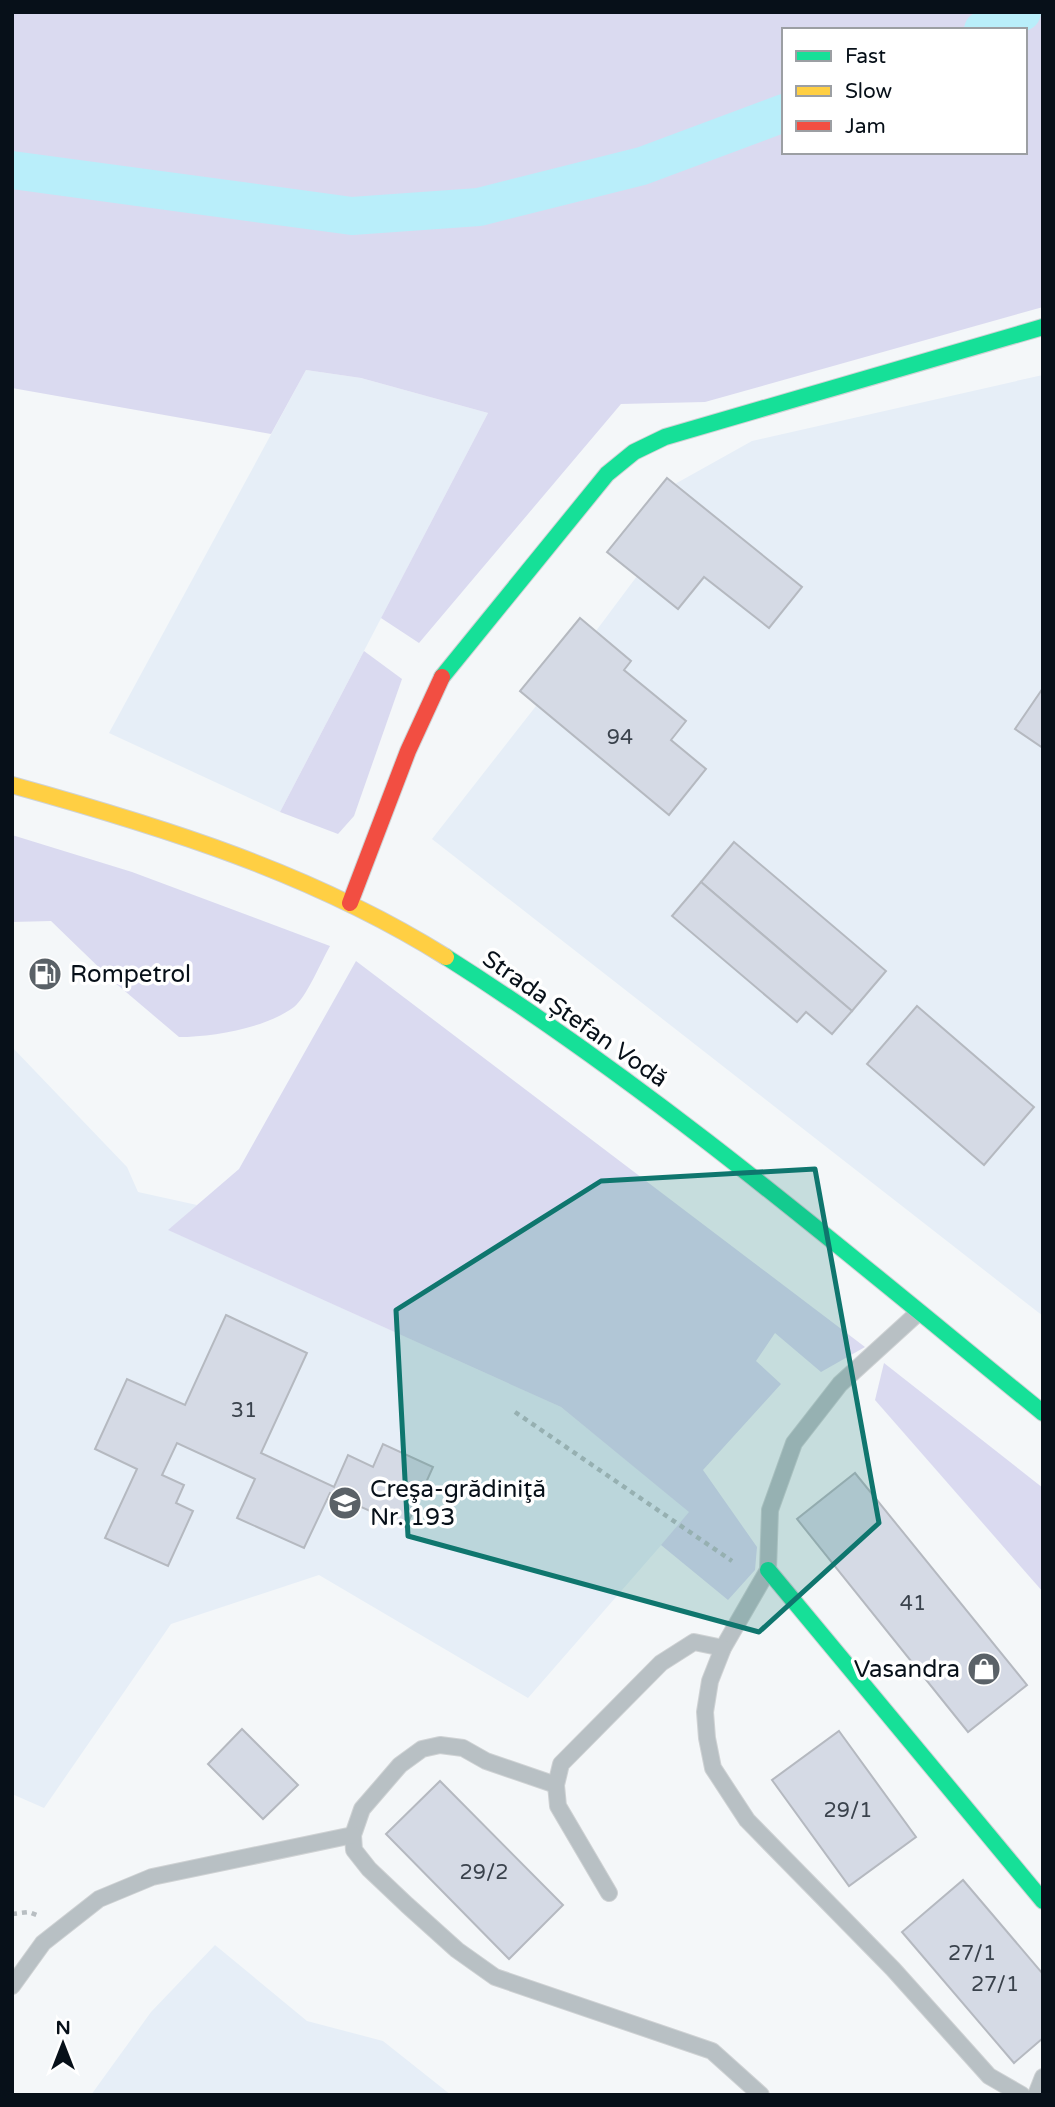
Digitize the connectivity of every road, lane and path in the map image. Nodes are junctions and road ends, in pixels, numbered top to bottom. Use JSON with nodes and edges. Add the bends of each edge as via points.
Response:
{"nodes":[{"id":1,"x":1043,"y":327,"type":"edge"},
{"id":2,"x":12,"y":785,"type":"edge"},
{"id":3,"x":350,"y":903,"type":"junction"},
{"id":4,"x":919,"y":1312,"type":"junction"},
{"id":5,"x":515,"y":1412,"type":"dead end"},
{"id":6,"x":1043,"y":1413,"type":"edge"},
{"id":7,"x":765,"y":1576,"type":"junction"},
{"id":8,"x":723,"y":1648,"type":"junction"},
{"id":9,"x":556,"y":1784,"type":"junction"},
{"id":10,"x":353,"y":1835,"type":"junction"},
{"id":11,"x":609,"y":1894,"type":"dead end"},
{"id":12,"x":1043,"y":1901,"type":"edge"},
{"id":13,"x":12,"y":1986,"type":"edge"},
{"id":14,"x":1043,"y":2077,"type":"edge"},
{"id":15,"x":761,"y":2095,"type":"edge"},
{"id":16,"x":1022,"y":2095,"type":"edge"},
{"id":17,"x":1036,"y":2095,"type":"edge"}],
"edges":[{"from":1,"to":3,"type":"main road","via":[[665,437],[634,452],[607,474],[442,677],[408,751]]},
{"from":2,"to":3,"type":"main road","name":"Strada Ștefan Vodă","via":[[158,826]]},
{"from":3,"to":4,"type":"main road","name":"Strada Ștefan Vodă","via":[[520,1004],[779,1198]]},
{"from":4,"to":6,"type":"main road","name":"Strada Ștefan Vodă"},
{"from":4,"to":7,"type":"lane","via":[[840,1384],[794,1443],[771,1510]]},
{"from":5,"to":7,"type":"path"},
{"from":7,"to":8,"type":"lane"},
{"from":7,"to":12,"type":"main road"},
{"from":8,"to":9,"type":"lane","via":[[694,1642],[660,1663],[561,1764]]},
{"from":8,"to":16,"type":"lane","via":[[710,1681],[707,1738],[713,1768],[747,1820],[893,1969],[989,2076]]},
{"from":9,"to":10,"type":"lane","via":[[486,1761],[463,1748],[440,1745],[422,1749],[400,1765],[362,1809]]},
{"from":9,"to":11,"type":"lane","via":[[558,1806]]},
{"from":10,"to":13,"type":"lane","via":[[152,1877],[99,1899],[43,1943]]},
{"from":10,"to":15,"type":"lane","via":[[354,1850],[369,1870],[457,1950],[495,1977],[712,2051]]},
{"from":14,"to":17,"type":"lane"}]}
